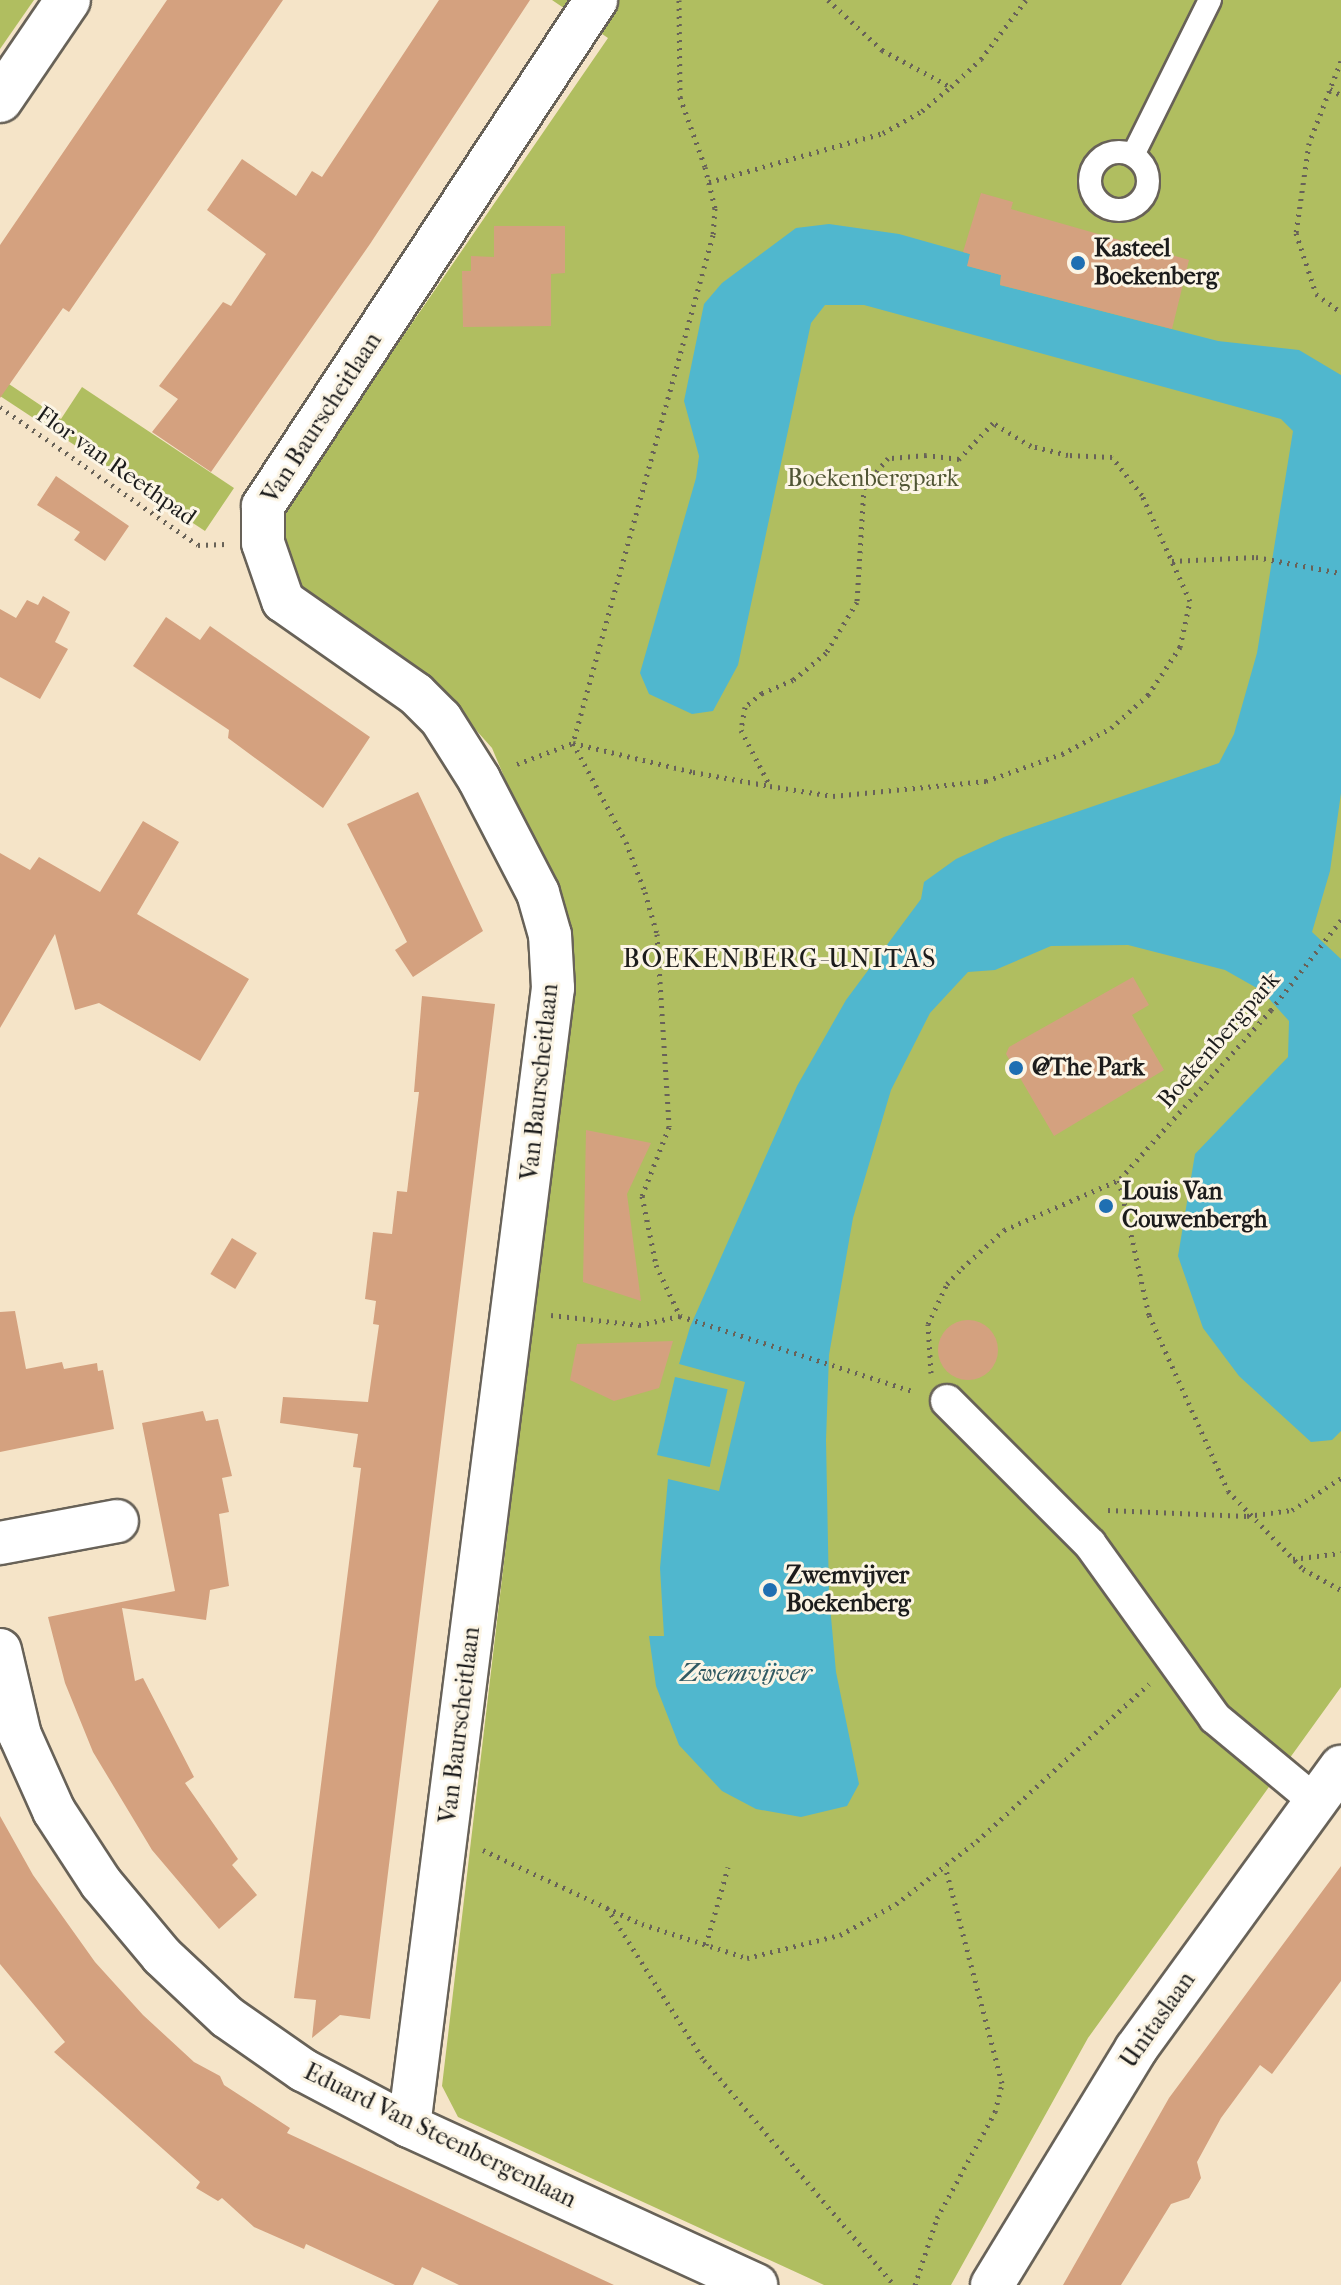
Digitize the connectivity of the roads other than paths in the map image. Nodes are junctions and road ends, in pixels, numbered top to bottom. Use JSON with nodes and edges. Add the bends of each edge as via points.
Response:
{"nodes":[{"id":1,"x":68,"y":0,"type":"edge"},
{"id":2,"x":596,"y":0,"type":"edge"},
{"id":3,"x":1210,"y":0,"type":"edge"},
{"id":4,"x":0,"y":100,"type":"edge"},
{"id":5,"x":1133,"y":155,"type":"dead end"},
{"id":6,"x":947,"y":1401,"type":"road end"},
{"id":7,"x":117,"y":1521,"type":"dead end"},
{"id":8,"x":0,"y":1543,"type":"edge"},
{"id":9,"x":0,"y":1650,"type":"edge"},
{"id":10,"x":1341,"y":1767,"type":"edge"},
{"id":11,"x":1328,"y":1810,"type":"edge"},
{"id":12,"x":409,"y":2126,"type":"junction"},
{"id":13,"x":756,"y":2285,"type":"edge"},
{"id":14,"x":992,"y":2285,"type":"edge"}],
"edges":[{"from":1,"to":4,"type":"street"},
{"from":2,"to":12,"type":"street","name":"Van Baurscheitlaan","via":[[263,506],[263,543],[283,601],[416,694],[441,719],[538,893],[550,935],[553,988]]},
{"from":3,"to":5,"type":"lane"},
{"from":6,"to":11,"type":"street","via":[[1057,1508],[1114,1573],[1215,1718]]},
{"from":7,"to":8,"type":"street"},
{"from":9,"to":12,"type":"street","name":"Eduard Van Steenbergenlaan","via":[[20,1735],[54,1811],[101,1883],[162,1956],[227,2017],[303,2070]]},
{"from":10,"to":11,"type":"street","name":"Unitaslaan"},
{"from":11,"to":14,"type":"street","name":"Unitaslaan","via":[[1136,2049]]},
{"from":12,"to":13,"type":"street","name":"Eduard Van Steenbergenlaan"}]}
